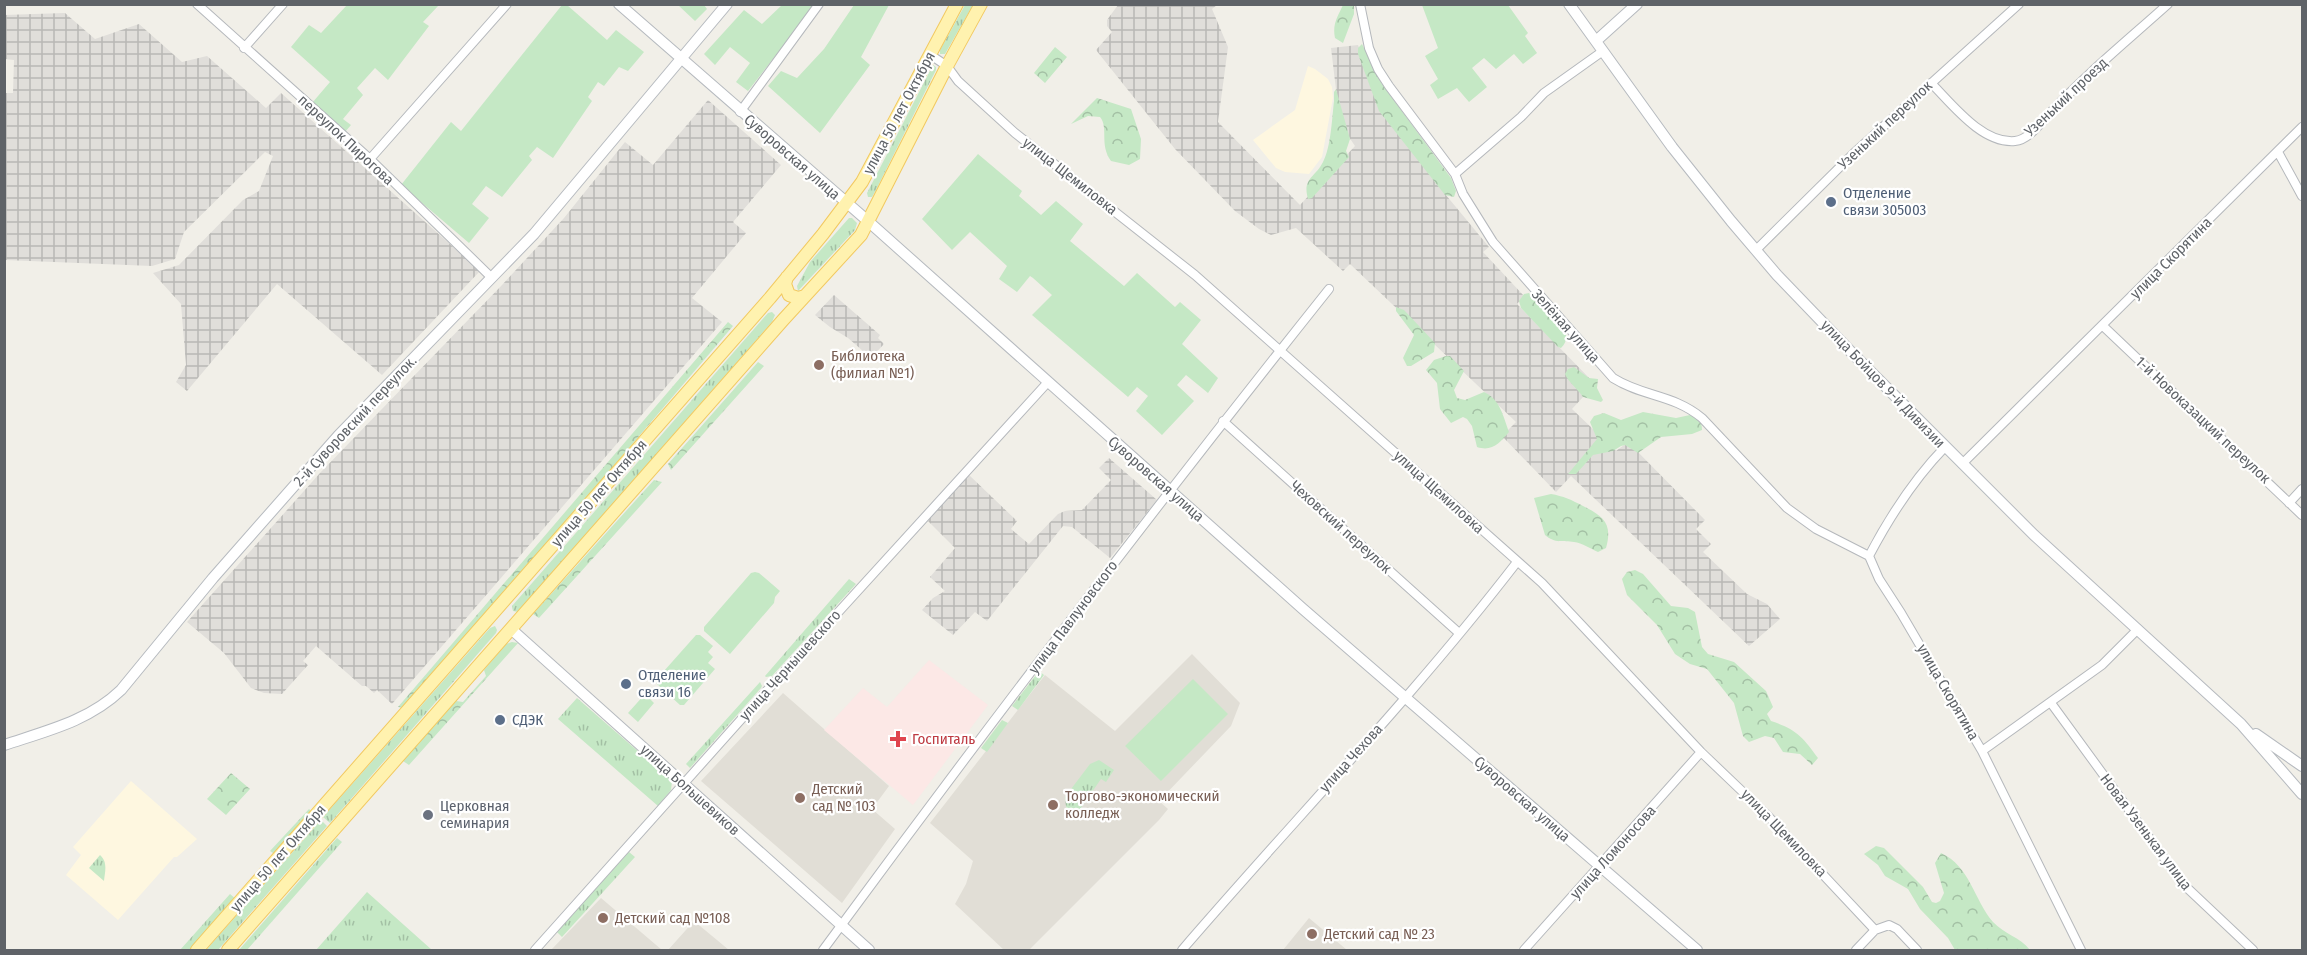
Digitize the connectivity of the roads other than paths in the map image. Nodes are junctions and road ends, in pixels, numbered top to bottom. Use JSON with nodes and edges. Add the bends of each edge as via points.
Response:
{"nodes":[{"id":1,"x":197,"y":4,"type":"edge"},
{"id":2,"x":283,"y":4,"type":"edge"},
{"id":3,"x":507,"y":4,"type":"edge"},
{"id":4,"x":619,"y":4,"type":"edge"},
{"id":5,"x":727,"y":4,"type":"edge"},
{"id":6,"x":819,"y":4,"type":"edge"},
{"id":7,"x":957,"y":4,"type":"edge"},
{"id":8,"x":981,"y":4,"type":"edge"},
{"id":9,"x":1360,"y":4,"type":"edge"},
{"id":10,"x":1569,"y":4,"type":"edge"},
{"id":11,"x":1636,"y":4,"type":"edge"},
{"id":12,"x":2019,"y":4,"type":"edge"},
{"id":13,"x":2168,"y":4,"type":"edge"},
{"id":14,"x":1596,"y":41,"type":"junction"},
{"id":15,"x":244,"y":48,"type":"junction"},
{"id":16,"x":1603,"y":51,"type":"junction"},
{"id":17,"x":929,"y":54,"type":"junction"},
{"id":18,"x":682,"y":59,"type":"junction"},
{"id":19,"x":947,"y":66,"type":"junction"},
{"id":20,"x":1931,"y":83,"type":"junction"},
{"id":21,"x":740,"y":112,"type":"junction"},
{"id":22,"x":2302,"y":127,"type":"edge"},
{"id":23,"x":2278,"y":152,"type":"junction"},
{"id":24,"x":370,"y":159,"type":"junction"},
{"id":25,"x":1455,"y":174,"type":"junction"},
{"id":26,"x":2302,"y":196,"type":"edge"},
{"id":27,"x":847,"y":204,"type":"junction"},
{"id":28,"x":869,"y":222,"type":"junction"},
{"id":29,"x":1756,"y":250,"type":"junction"},
{"id":30,"x":492,"y":278,"type":"junction"},
{"id":31,"x":787,"y":278,"type":"junction"},
{"id":32,"x":1329,"y":289,"type":"dead end"},
{"id":33,"x":805,"y":296,"type":"junction"},
{"id":34,"x":770,"y":298,"type":"junction"},
{"id":35,"x":788,"y":314,"type":"junction"},
{"id":36,"x":2103,"y":326,"type":"junction"},
{"id":37,"x":1280,"y":351,"type":"junction"},
{"id":38,"x":1048,"y":382,"type":"junction"},
{"id":39,"x":1223,"y":421,"type":"junction"},
{"id":40,"x":1945,"y":447,"type":"junction"},
{"id":41,"x":1962,"y":464,"type":"junction"},
{"id":42,"x":2302,"y":489,"type":"edge"},
{"id":43,"x":1171,"y":491,"type":"junction"},
{"id":44,"x":2289,"y":503,"type":"junction"},
{"id":45,"x":2302,"y":515,"type":"edge"},
{"id":46,"x":1869,"y":556,"type":"junction"},
{"id":47,"x":1517,"y":562,"type":"junction"},
{"id":48,"x":493,"y":614,"type":"junction"},
{"id":49,"x":511,"y":629,"type":"junction"},
{"id":50,"x":2138,"y":629,"type":"junction"},
{"id":51,"x":1459,"y":633,"type":"junction"},
{"id":52,"x":1405,"y":697,"type":"junction"},
{"id":53,"x":2051,"y":703,"type":"junction"},
{"id":54,"x":2241,"y":724,"type":"junction"},
{"id":55,"x":4,"y":745,"type":"edge"},
{"id":56,"x":1982,"y":751,"type":"junction"},
{"id":57,"x":1701,"y":752,"type":"junction"},
{"id":58,"x":2302,"y":766,"type":"edge"},
{"id":59,"x":684,"y":784,"type":"junction"},
{"id":60,"x":2302,"y":794,"type":"edge"},
{"id":61,"x":1600,"y":867,"type":"junction"},
{"id":62,"x":842,"y":926,"type":"junction"},
{"id":63,"x":1875,"y":930,"type":"junction"},
{"id":64,"x":197,"y":951,"type":"edge"},
{"id":65,"x":228,"y":951,"type":"edge"},
{"id":66,"x":535,"y":951,"type":"edge"},
{"id":67,"x":823,"y":951,"type":"edge"},
{"id":68,"x":869,"y":951,"type":"edge"},
{"id":69,"x":1182,"y":951,"type":"edge"},
{"id":70,"x":1524,"y":951,"type":"edge"},
{"id":71,"x":1696,"y":951,"type":"edge"},
{"id":72,"x":1856,"y":951,"type":"edge"},
{"id":73,"x":1917,"y":951,"type":"edge"},
{"id":74,"x":2081,"y":951,"type":"edge"},
{"id":75,"x":2253,"y":951,"type":"edge"}],
"edges":[{"from":1,"to":15,"type":"street","name":"переулок Пирогова"},
{"from":2,"to":15,"type":"street"},
{"from":3,"to":24,"type":"street"},
{"from":4,"to":18,"type":"street","name":"Суворовская улица"},
{"from":5,"to":18,"type":"street","name":"2-й Суворовский переулок."},
{"from":6,"to":21,"type":"street"},
{"from":7,"to":17,"type":"main road","name":"улица 50 лет Октября"},
{"from":8,"to":19,"type":"main road","name":"улица 50 лет Октября"},
{"from":9,"to":25,"type":"street","name":"Зелёная улица","via":[[1369,48],[1378,69]]},
{"from":10,"to":14,"type":"street","name":"улица Бойцов 9-й Дивизии"},
{"from":11,"to":14,"type":"street"},
{"from":12,"to":20,"type":"street","name":"Узенький переулок"},
{"from":13,"to":20,"type":"street","name":"Узенький проезд","via":[[2019,141],[1995,137],[1973,126]]},
{"from":14,"to":16,"type":"street","name":"улица Бойцов 9-й Дивизии"},
{"from":15,"to":24,"type":"street","name":"переулок Пирогова"},
{"from":16,"to":25,"type":"street","via":[[1544,93]]},
{"from":16,"to":29,"type":"street","name":"улица Бойцов 9-й Дивизии","via":[[1672,147]]},
{"from":17,"to":19,"type":"street","name":"улица Щемиловка"},
{"from":17,"to":27,"type":"main road","name":"улица 50 лет Октября","via":[[887,138]]},
{"from":18,"to":21,"type":"street","name":"Суворовская улица"},
{"from":18,"to":30,"type":"street","name":"2-й Суворовский переулок."},
{"from":19,"to":28,"type":"main road","name":"улица 50 лет Октября"},
{"from":19,"to":37,"type":"street","name":"улица Щемиловка","via":[[1015,134],[1195,275]]},
{"from":20,"to":29,"type":"street","name":"Узенький переулок"},
{"from":21,"to":27,"type":"street","name":"Суворовская улица"},
{"from":22,"to":23,"type":"street","name":"улица Скорятина"},
{"from":23,"to":26,"type":"street"},
{"from":23,"to":36,"type":"street","name":"улица Скорятина"},
{"from":24,"to":30,"type":"street","name":"переулок Пирогова"},
{"from":25,"to":46,"type":"street","name":"Зелёная улица","via":[[1462,194],[1493,242],[1613,378],[1691,409],[1787,508],[1816,529]]},
{"from":27,"to":28,"type":"street","name":"Суворовская улица"},
{"from":27,"to":31,"type":"main road","name":"улица 50 лет Октября"},
{"from":28,"to":33,"type":"main road","name":"улица 50 лет Октября"},
{"from":28,"to":38,"type":"street","name":"Суворовская улица"},
{"from":29,"to":40,"type":"street","name":"улица Бойцов 9-й Дивизии"},
{"from":30,"to":55,"type":"street","name":"2-й Суворовский переулок.","via":[[338,435],[107,704],[90,715]]},
{"from":31,"to":33,"type":"main road","via":[[789,295]]},
{"from":31,"to":34,"type":"main road","name":"улица 50 лет Октября"},
{"from":32,"to":37,"type":"street","name":"улица Павлуновского"},
{"from":33,"to":35,"type":"main road","name":"улица 50 лет Октября"},
{"from":34,"to":35,"type":"main road","via":[[784,300]]},
{"from":34,"to":48,"type":"main road","name":"улица 50 лет Октября"},
{"from":35,"to":49,"type":"main road","name":"улица 50 лет Октября"},
{"from":36,"to":41,"type":"street","name":"улица Скорятина"},
{"from":36,"to":44,"type":"street","name":"1-й Новоказацкий переулок"},
{"from":37,"to":39,"type":"street","name":"улица Павлуновского"},
{"from":37,"to":47,"type":"street","name":"улица Щемиловка"},
{"from":38,"to":43,"type":"street","name":"Суворовская улица"},
{"from":38,"to":59,"type":"street","name":"улица Чернышевского"},
{"from":39,"to":43,"type":"street","name":"улица Павлуновского"},
{"from":39,"to":51,"type":"street","name":"Чеховский переулок"},
{"from":40,"to":41,"type":"street","name":"улица Бойцов 9-й Дивизии"},
{"from":40,"to":46,"type":"street","via":[[1898,504]]},
{"from":41,"to":50,"type":"street","name":"улица Бойцов 9-й Дивизии"},
{"from":42,"to":44,"type":"street"},
{"from":43,"to":52,"type":"street","name":"Суворовская улица"},
{"from":43,"to":62,"type":"street","name":"улица Павлуновского"},
{"from":44,"to":45,"type":"street","name":"1-й Новоказацкий переулок"},
{"from":46,"to":56,"type":"street","name":"улица Скорятина"},
{"from":47,"to":51,"type":"street","name":"улица Чехова"},
{"from":47,"to":57,"type":"street","name":"улица Щемиловка","via":[[1542,583]]},
{"from":48,"to":49,"type":"main road"},
{"from":48,"to":64,"type":"main road","name":"улица 50 лет Октября"},
{"from":49,"to":59,"type":"street","name":"улица Большевиков"},
{"from":49,"to":65,"type":"main road","name":"улица 50 лет Октября"},
{"from":50,"to":53,"type":"street","via":[[2102,665]]},
{"from":50,"to":54,"type":"street","name":"улица Бойцов 9-й Дивизии"},
{"from":51,"to":52,"type":"street","name":"улица Чехова"},
{"from":52,"to":61,"type":"street","name":"Суворовская улица"},
{"from":52,"to":69,"type":"street","name":"улица Чехова"},
{"from":53,"to":56,"type":"street"},
{"from":53,"to":75,"type":"street","name":"Новая Узенькая улица","via":[[2182,884]]},
{"from":54,"to":58,"type":"street","name":"улица Бойцов 9-й Дивизии"},
{"from":54,"to":60,"type":"street","name":"улица Бойцов 9-й Дивизии"},
{"from":56,"to":74,"type":"street","name":"улица Скорятина"},
{"from":57,"to":61,"type":"street","name":"улица Ломоносова"},
{"from":57,"to":63,"type":"street","name":"улица Щемиловка","via":[[1767,815]]},
{"from":59,"to":62,"type":"street","name":"улица Большевиков"},
{"from":59,"to":66,"type":"street","name":"улица Чернышевского"},
{"from":61,"to":70,"type":"street","name":"улица Ломоносова"},
{"from":61,"to":71,"type":"street","name":"Суворовская улица"},
{"from":62,"to":67,"type":"street","name":"улица Павлуновского"},
{"from":62,"to":68,"type":"street","name":"улица Большевиков"},
{"from":63,"to":72,"type":"street"},
{"from":63,"to":73,"type":"street","via":[[1893,926]]}]}
